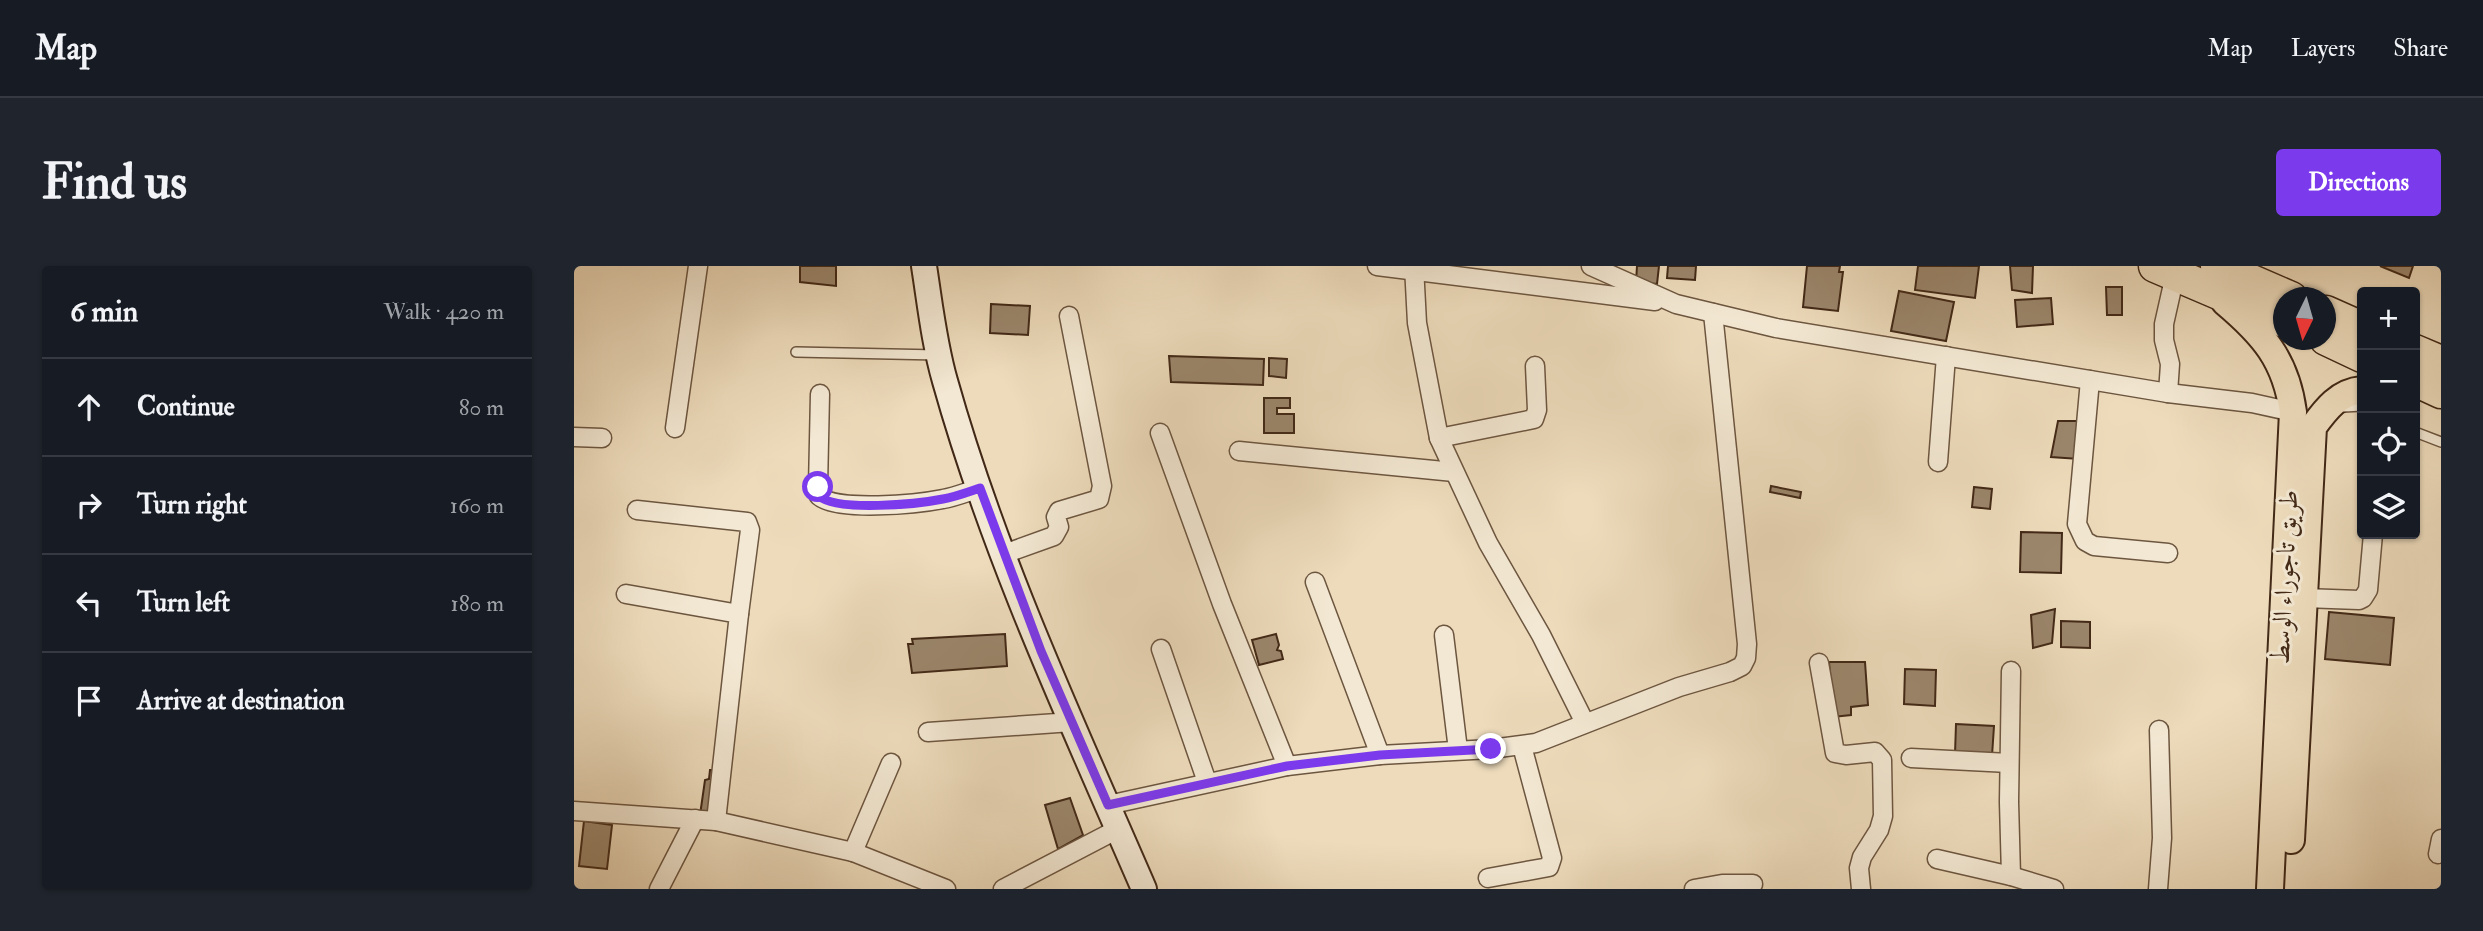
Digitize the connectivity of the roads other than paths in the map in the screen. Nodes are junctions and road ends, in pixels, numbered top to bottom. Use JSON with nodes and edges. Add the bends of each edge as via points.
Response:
{"nodes":[{"id":1,"x":698,"y":266,"type":"edge"},
{"id":2,"x":924,"y":266,"type":"edge"},
{"id":3,"x":1377,"y":266,"type":"edge"},
{"id":4,"x":1591,"y":266,"type":"edge"},
{"id":5,"x":1413,"y":268,"type":"edge"},
{"id":6,"x":2165,"y":271,"type":"edge"},
{"id":7,"x":2216,"y":279,"type":"edge"},
{"id":8,"x":2273,"y":293,"type":"edge"},
{"id":9,"x":1676,"y":304,"type":"junction"},
{"id":10,"x":1713,"y":313,"type":"junction"},
{"id":11,"x":2273,"y":314,"type":"edge"},
{"id":12,"x":1069,"y":316,"type":"dead end"},
{"id":13,"x":2336,"y":316,"type":"edge"},
{"id":14,"x":2357,"y":326,"type":"edge"},
{"id":15,"x":2336,"y":344,"type":"edge"},
{"id":16,"x":796,"y":352,"type":"dead end"},
{"id":17,"x":2420,"y":353,"type":"edge"},
{"id":18,"x":2357,"y":354,"type":"edge"},
{"id":19,"x":939,"y":355,"type":"junction"},
{"id":20,"x":1946,"y":356,"type":"junction"},
{"id":21,"x":2441,"y":362,"type":"edge"},
{"id":22,"x":1535,"y":366,"type":"dead end"},
{"id":23,"x":2090,"y":380,"type":"junction"},
{"id":24,"x":2420,"y":382,"type":"edge"},
{"id":25,"x":2357,"y":391,"type":"edge"},
{"id":26,"x":2441,"y":392,"type":"edge"},
{"id":27,"x":2168,"y":393,"type":"junction"},
{"id":28,"x":820,"y":394,"type":"dead end"},
{"id":29,"x":2420,"y":396,"type":"edge"},
{"id":30,"x":2441,"y":401,"type":"edge"},
{"id":31,"x":2357,"y":405,"type":"edge"},
{"id":32,"x":2325,"y":410,"type":"junction"},
{"id":33,"x":2292,"y":412,"type":"junction"},
{"id":34,"x":675,"y":428,"type":"dead end"},
{"id":35,"x":1160,"y":433,"type":"dead end"},
{"id":36,"x":2420,"y":434,"type":"edge"},
{"id":37,"x":574,"y":437,"type":"edge"},
{"id":38,"x":602,"y":438,"type":"dead end"},
{"id":39,"x":1439,"y":438,"type":"junction"},
{"id":40,"x":2441,"y":442,"type":"edge"},
{"id":41,"x":1239,"y":451,"type":"dead end"},
{"id":42,"x":1938,"y":462,"type":"dead end"},
{"id":43,"x":1454,"y":472,"type":"junction"},
{"id":44,"x":980,"y":488,"type":"junction"},
{"id":45,"x":637,"y":509,"type":"dead end"},
{"id":46,"x":2373,"y":539,"type":"edge"},
{"id":47,"x":2168,"y":554,"type":"dead end"},
{"id":48,"x":1004,"y":555,"type":"junction"},
{"id":49,"x":1315,"y":582,"type":"dead end"},
{"id":50,"x":626,"y":594,"type":"dead end"},
{"id":51,"x":2304,"y":598,"type":"junction"},
{"id":52,"x":739,"y":614,"type":"junction"},
{"id":53,"x":1444,"y":635,"type":"dead end"},
{"id":54,"x":1161,"y":649,"type":"dead end"},
{"id":55,"x":1819,"y":663,"type":"dead end"},
{"id":56,"x":2011,"y":671,"type":"dead end"},
{"id":57,"x":1072,"y":722,"type":"junction"},
{"id":58,"x":1585,"y":723,"type":"junction"},
{"id":59,"x":2159,"y":730,"type":"dead end"},
{"id":60,"x":928,"y":732,"type":"dead end"},
{"id":61,"x":1522,"y":746,"type":"junction"},
{"id":62,"x":1458,"y":750,"type":"junction"},
{"id":63,"x":1380,"y":755,"type":"junction"},
{"id":64,"x":1911,"y":758,"type":"dead end"},
{"id":65,"x":2009,"y":762,"type":"junction"},
{"id":66,"x":891,"y":763,"type":"dead end"},
{"id":67,"x":1287,"y":766,"type":"junction"},
{"id":68,"x":1206,"y":782,"type":"junction"},
{"id":69,"x":1108,"y":805,"type":"junction"},
{"id":70,"x":574,"y":811,"type":"edge"},
{"id":71,"x":695,"y":819,"type":"junction"},
{"id":72,"x":716,"y":821,"type":"junction"},
{"id":73,"x":1118,"y":829,"type":"junction"},
{"id":74,"x":853,"y":852,"type":"junction"},
{"id":75,"x":1937,"y":859,"type":"dead end"},
{"id":76,"x":2011,"y":876,"type":"junction"},
{"id":77,"x":1488,"y":878,"type":"dead end"},
{"id":78,"x":1753,"y":884,"type":"dead end"},
{"id":79,"x":938,"y":887,"type":"edge"},
{"id":80,"x":659,"y":889,"type":"edge"},
{"id":81,"x":1003,"y":889,"type":"edge"},
{"id":82,"x":1144,"y":889,"type":"edge"},
{"id":83,"x":1694,"y":889,"type":"edge"},
{"id":84,"x":1861,"y":889,"type":"edge"},
{"id":85,"x":2054,"y":889,"type":"edge"},
{"id":86,"x":2158,"y":889,"type":"edge"},
{"id":87,"x":2270,"y":889,"type":"edge"},
{"id":88,"x":2288,"y":889,"type":"edge"}],
"edges":[{"from":1,"to":34,"type":"street"},
{"from":2,"to":19,"type":"street"},
{"from":3,"to":5,"type":"street"},
{"from":4,"to":9,"type":"street"},
{"from":5,"to":9,"type":"street"},
{"from":5,"to":39,"type":"street","via":[[1417,323]]},
{"from":6,"to":7,"type":"highway"},
{"from":6,"to":27,"type":"street"},
{"from":7,"to":8,"type":"highway"},
{"from":7,"to":11,"type":"highway"},
{"from":7,"to":33,"type":"main road","name":"طريق تاجوراء الوسط","via":[[2265,341],[2283,374]]},
{"from":9,"to":10,"type":"street"},
{"from":10,"to":20,"type":"street"},
{"from":10,"to":58,"type":"street","via":[[1746,658],[1730,672]]},
{"from":12,"to":48,"type":"street","via":[[1101,495],[1059,511],[1058,532],[1051,538]]},
{"from":13,"to":14,"type":"highway"},
{"from":15,"to":18,"type":"highway"},
{"from":16,"to":19,"type":"lane"},
{"from":17,"to":21,"type":"highway"},
{"from":19,"to":44,"type":"street"},
{"from":20,"to":23,"type":"street"},
{"from":20,"to":42,"type":"street"},
{"from":22,"to":39,"type":"street","via":[[1534,419]]},
{"from":23,"to":27,"type":"street"},
{"from":23,"to":47,"type":"street","via":[[2077,524],[2085,541],[2094,546]]},
{"from":24,"to":26,"type":"highway"},
{"from":25,"to":32,"type":"main road","via":[[2343,395]]},
{"from":27,"to":33,"type":"street"},
{"from":28,"to":44,"type":"street","via":[[818,487],[824,500],[863,506],[942,499]]},
{"from":29,"to":30,"type":"main road"},
{"from":31,"to":32,"type":"lane"},
{"from":32,"to":51,"type":"main road","name":"طريق تاجوراء الوسط","via":[[2313,427]]},
{"from":33,"to":87,"type":"main road","name":"طريق تاجوراء الوسط"},
{"from":35,"to":67,"type":"street"},
{"from":36,"to":40,"type":"lane"},
{"from":37,"to":38,"type":"street"},
{"from":39,"to":43,"type":"street"},
{"from":41,"to":43,"type":"street"},
{"from":43,"to":58,"type":"street"},
{"from":44,"to":48,"type":"street"},
{"from":45,"to":52,"type":"street","via":[[747,522],[750,530]]},
{"from":46,"to":51,"type":"street","via":[[2368,590],[2363,598]]},
{"from":48,"to":57,"type":"street"},
{"from":49,"to":63,"type":"street"},
{"from":50,"to":52,"type":"street"},
{"from":51,"to":88,"type":"main road","name":"طريق تاجوراء الوسط"},
{"from":52,"to":72,"type":"street"},
{"from":53,"to":62,"type":"street"},
{"from":54,"to":68,"type":"street"},
{"from":55,"to":84,"type":"street","via":[[1835,752],[1875,752],[1882,760],[1883,816],[1861,857]]},
{"from":56,"to":65,"type":"street"},
{"from":57,"to":60,"type":"street"},
{"from":57,"to":69,"type":"street"},
{"from":58,"to":61,"type":"street"},
{"from":59,"to":86,"type":"street","via":[[2162,838]]},
{"from":61,"to":62,"type":"street"},
{"from":61,"to":77,"type":"street","via":[[1552,858],[1549,867]]},
{"from":62,"to":63,"type":"street"},
{"from":63,"to":67,"type":"street"},
{"from":64,"to":65,"type":"street"},
{"from":65,"to":76,"type":"street"},
{"from":66,"to":74,"type":"street"},
{"from":67,"to":68,"type":"street"},
{"from":68,"to":69,"type":"street"},
{"from":69,"to":73,"type":"street"},
{"from":70,"to":71,"type":"street"},
{"from":71,"to":72,"type":"street"},
{"from":71,"to":80,"type":"street"},
{"from":72,"to":74,"type":"street"},
{"from":73,"to":81,"type":"street"},
{"from":73,"to":82,"type":"street"},
{"from":74,"to":79,"type":"street"},
{"from":75,"to":76,"type":"street"},
{"from":76,"to":85,"type":"street"},
{"from":78,"to":83,"type":"street"}]}
